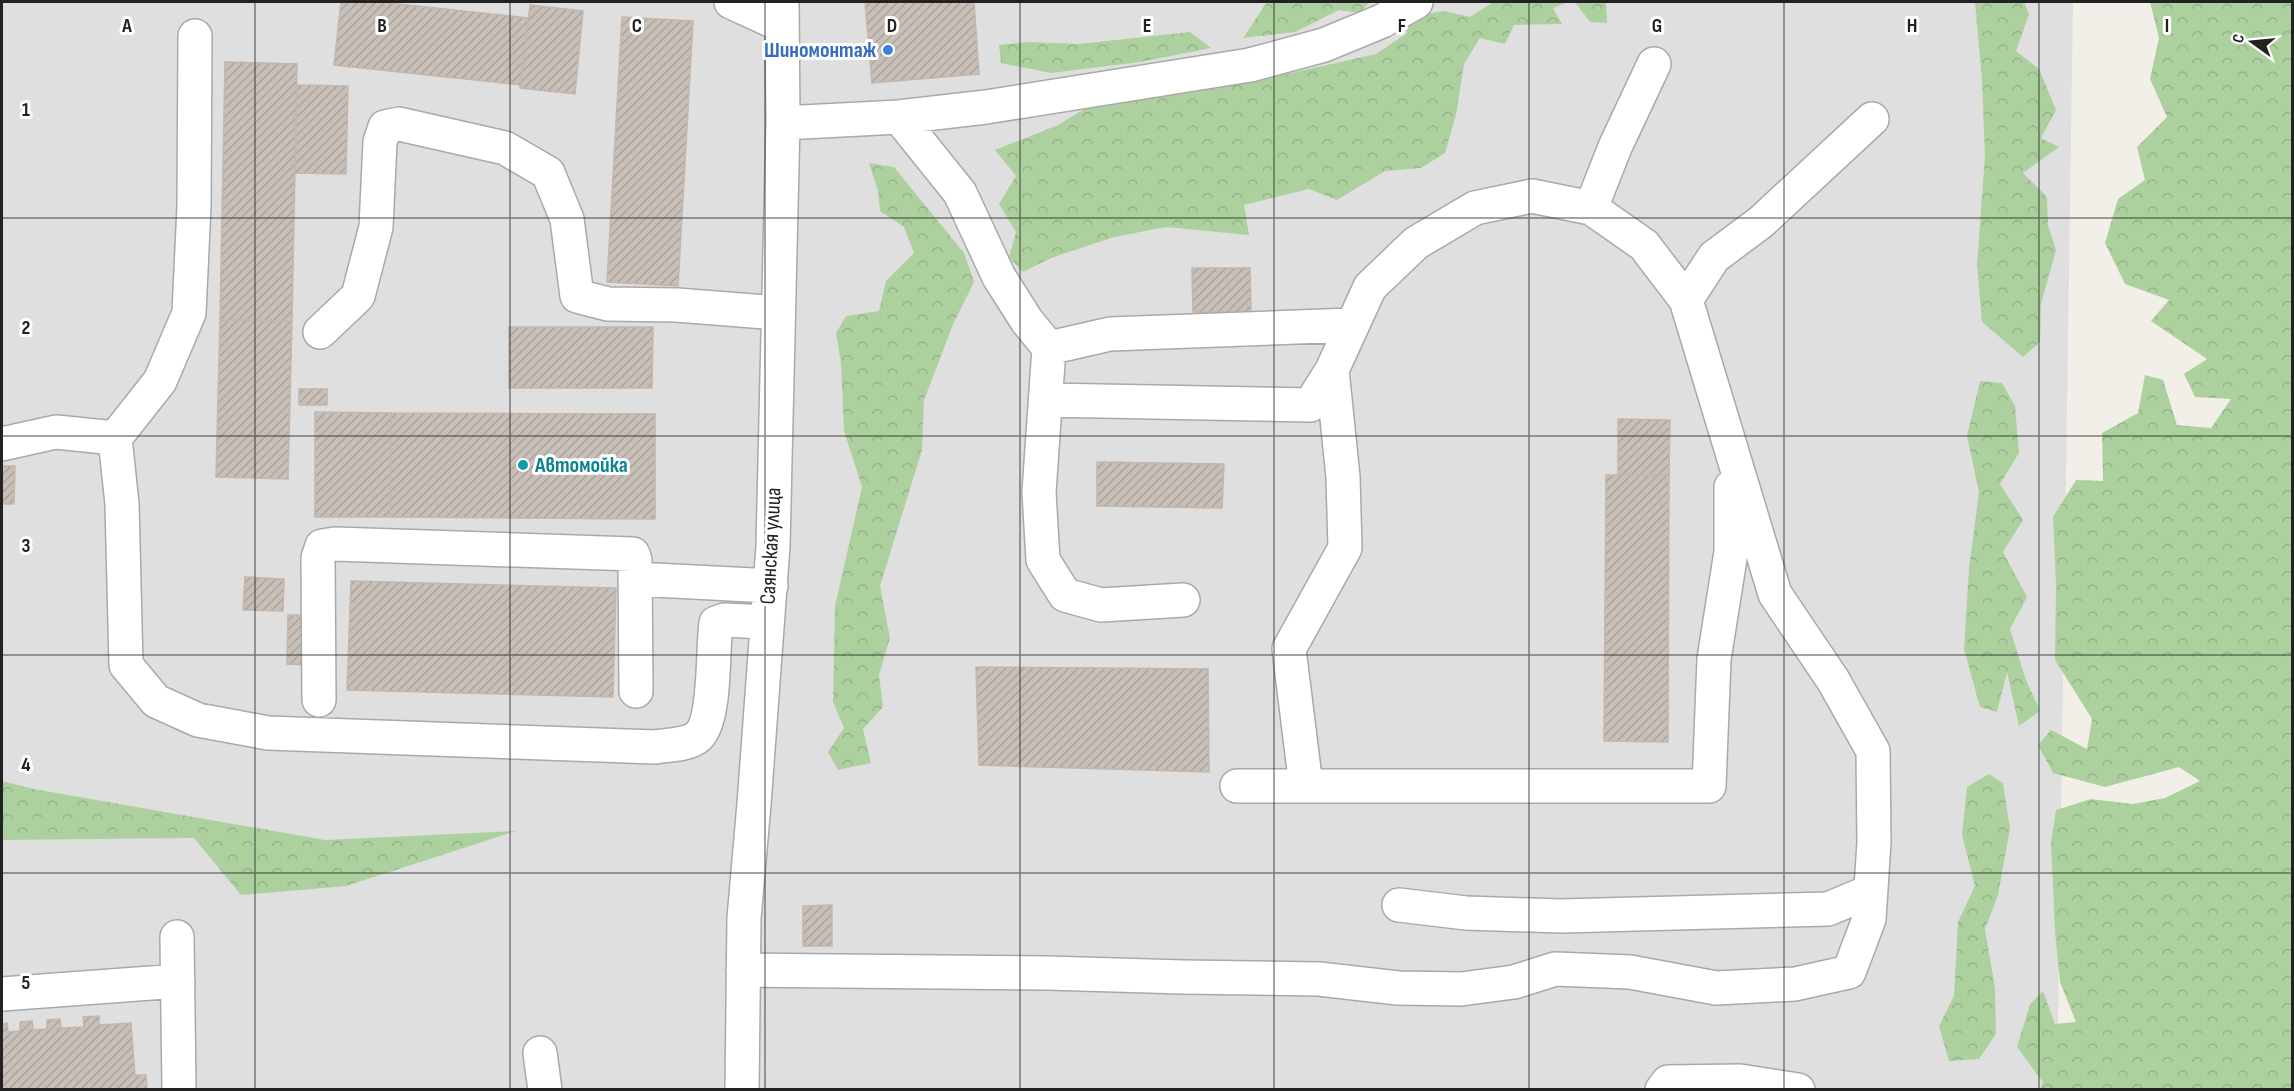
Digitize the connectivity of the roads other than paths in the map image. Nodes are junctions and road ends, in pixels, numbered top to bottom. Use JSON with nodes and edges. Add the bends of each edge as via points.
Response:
{"nodes":[{"id":1,"x":731,"y":2,"type":"edge"},
{"id":2,"x":1416,"y":2,"type":"edge"},
{"id":3,"x":782,"y":13,"type":"edge"},
{"id":4,"x":195,"y":36,"type":"dead end"},
{"id":5,"x":1654,"y":64,"type":"dead end"},
{"id":6,"x":900,"y":117,"type":"junction"},
{"id":7,"x":1872,"y":119,"type":"dead end"},
{"id":8,"x":783,"y":123,"type":"junction"},
{"id":9,"x":1591,"y":208,"type":"junction"},
{"id":10,"x":1686,"y":300,"type":"junction"},
{"id":11,"x":778,"y":313,"type":"junction"},
{"id":12,"x":1351,"y":325,"type":"junction"},
{"id":13,"x":320,"y":332,"type":"dead end"},
{"id":14,"x":1049,"y":348,"type":"junction"},
{"id":15,"x":1332,"y":370,"type":"junction"},
{"id":16,"x":1047,"y":400,"type":"junction"},
{"id":17,"x":115,"y":438,"type":"junction"},
{"id":18,"x":2,"y":444,"type":"edge"},
{"id":19,"x":1731,"y":454,"type":"junction"},
{"id":20,"x":635,"y":579,"type":"junction"},
{"id":21,"x":771,"y":586,"type":"junction"},
{"id":22,"x":1183,"y":600,"type":"dead end"},
{"id":23,"x":767,"y":622,"type":"junction"},
{"id":24,"x":636,"y":691,"type":"dead end"},
{"id":25,"x":319,"y":700,"type":"dead end"},
{"id":26,"x":1237,"y":786,"type":"dead end"},
{"id":27,"x":1306,"y":786,"type":"junction"},
{"id":28,"x":1871,"y":891,"type":"junction"},
{"id":29,"x":1399,"y":905,"type":"dead end"},
{"id":30,"x":177,"y":937,"type":"dead end"},
{"id":31,"x":743,"y":970,"type":"junction"},
{"id":32,"x":178,"y":981,"type":"junction"},
{"id":33,"x":2,"y":994,"type":"edge"},
{"id":34,"x":540,"y":1053,"type":"dead end"},
{"id":35,"x":179,"y":1089,"type":"edge"},
{"id":36,"x":545,"y":1089,"type":"edge"},
{"id":37,"x":742,"y":1089,"type":"edge"},
{"id":38,"x":1662,"y":1089,"type":"edge"},
{"id":39,"x":1798,"y":1089,"type":"edge"}],
"edges":[{"from":1,"to":3,"type":"street"},
{"from":2,"to":6,"type":"street","via":[[1324,45],[1250,65]]},
{"from":3,"to":8,"type":"street","name":"Саянская улица"},
{"from":4,"to":17,"type":"street","via":[[189,313],[160,381]]},
{"from":5,"to":9,"type":"street"},
{"from":6,"to":8,"type":"street"},
{"from":6,"to":14,"type":"street","via":[[960,193],[999,277]]},
{"from":7,"to":10,"type":"street","via":[[1761,222],[1714,257]]},
{"from":8,"to":11,"type":"street","name":"Саянская улица"},
{"from":9,"to":10,"type":"street","via":[[1644,245]]},
{"from":9,"to":12,"type":"street","via":[[1532,196],[1475,208],[1416,243],[1370,287]]},
{"from":10,"to":19,"type":"street"},
{"from":11,"to":13,"type":"street","via":[[608,304],[577,296],[567,219],[548,173],[505,148],[399,124],[385,127],[380,142],[376,227],[358,296]]},
{"from":11,"to":21,"type":"street","name":"Саянская улица"},
{"from":12,"to":14,"type":"street","via":[[1110,334]]},
{"from":12,"to":15,"type":"street"},
{"from":14,"to":16,"type":"street"},
{"from":15,"to":16,"type":"street","via":[[1310,405]]},
{"from":15,"to":27,"type":"street","via":[[1343,477],[1345,548],[1289,649]]},
{"from":16,"to":22,"type":"street","via":[[1039,492],[1043,560],[1065,595],[1101,605]]},
{"from":17,"to":18,"type":"street","via":[[56,432]]},
{"from":17,"to":23,"type":"street","via":[[122,504],[126,665],[156,701],[198,720],[268,733],[655,747],[694,740],[702,733],[713,685],[716,623]]},
{"from":19,"to":27,"type":"street","via":[[1731,552],[1714,658],[1709,786]]},
{"from":19,"to":28,"type":"street","via":[[1775,594],[1833,680],[1873,751]]},
{"from":20,"to":21,"type":"street"},
{"from":20,"to":24,"type":"street"},
{"from":20,"to":25,"type":"street","via":[[633,554],[322,546],[318,558]]},
{"from":21,"to":23,"type":"street","name":"Саянская улица"},
{"from":23,"to":31,"type":"street","name":"Саянская улица"},
{"from":26,"to":27,"type":"street"},
{"from":28,"to":29,"type":"street","via":[[1828,909],[1561,916]]},
{"from":28,"to":31,"type":"street","via":[[1869,919],[1849,972],[1795,984],[1716,988],[1630,972],[1555,969],[1514,982],[1461,989],[1398,988],[1319,979]]},
{"from":30,"to":32,"type":"street"},
{"from":31,"to":37,"type":"street","name":"Саянская улица"},
{"from":32,"to":33,"type":"street"},
{"from":32,"to":35,"type":"street"},
{"from":34,"to":36,"type":"street"},
{"from":38,"to":39,"type":"street","via":[[1668,1082],[1728,1081]]}]}
